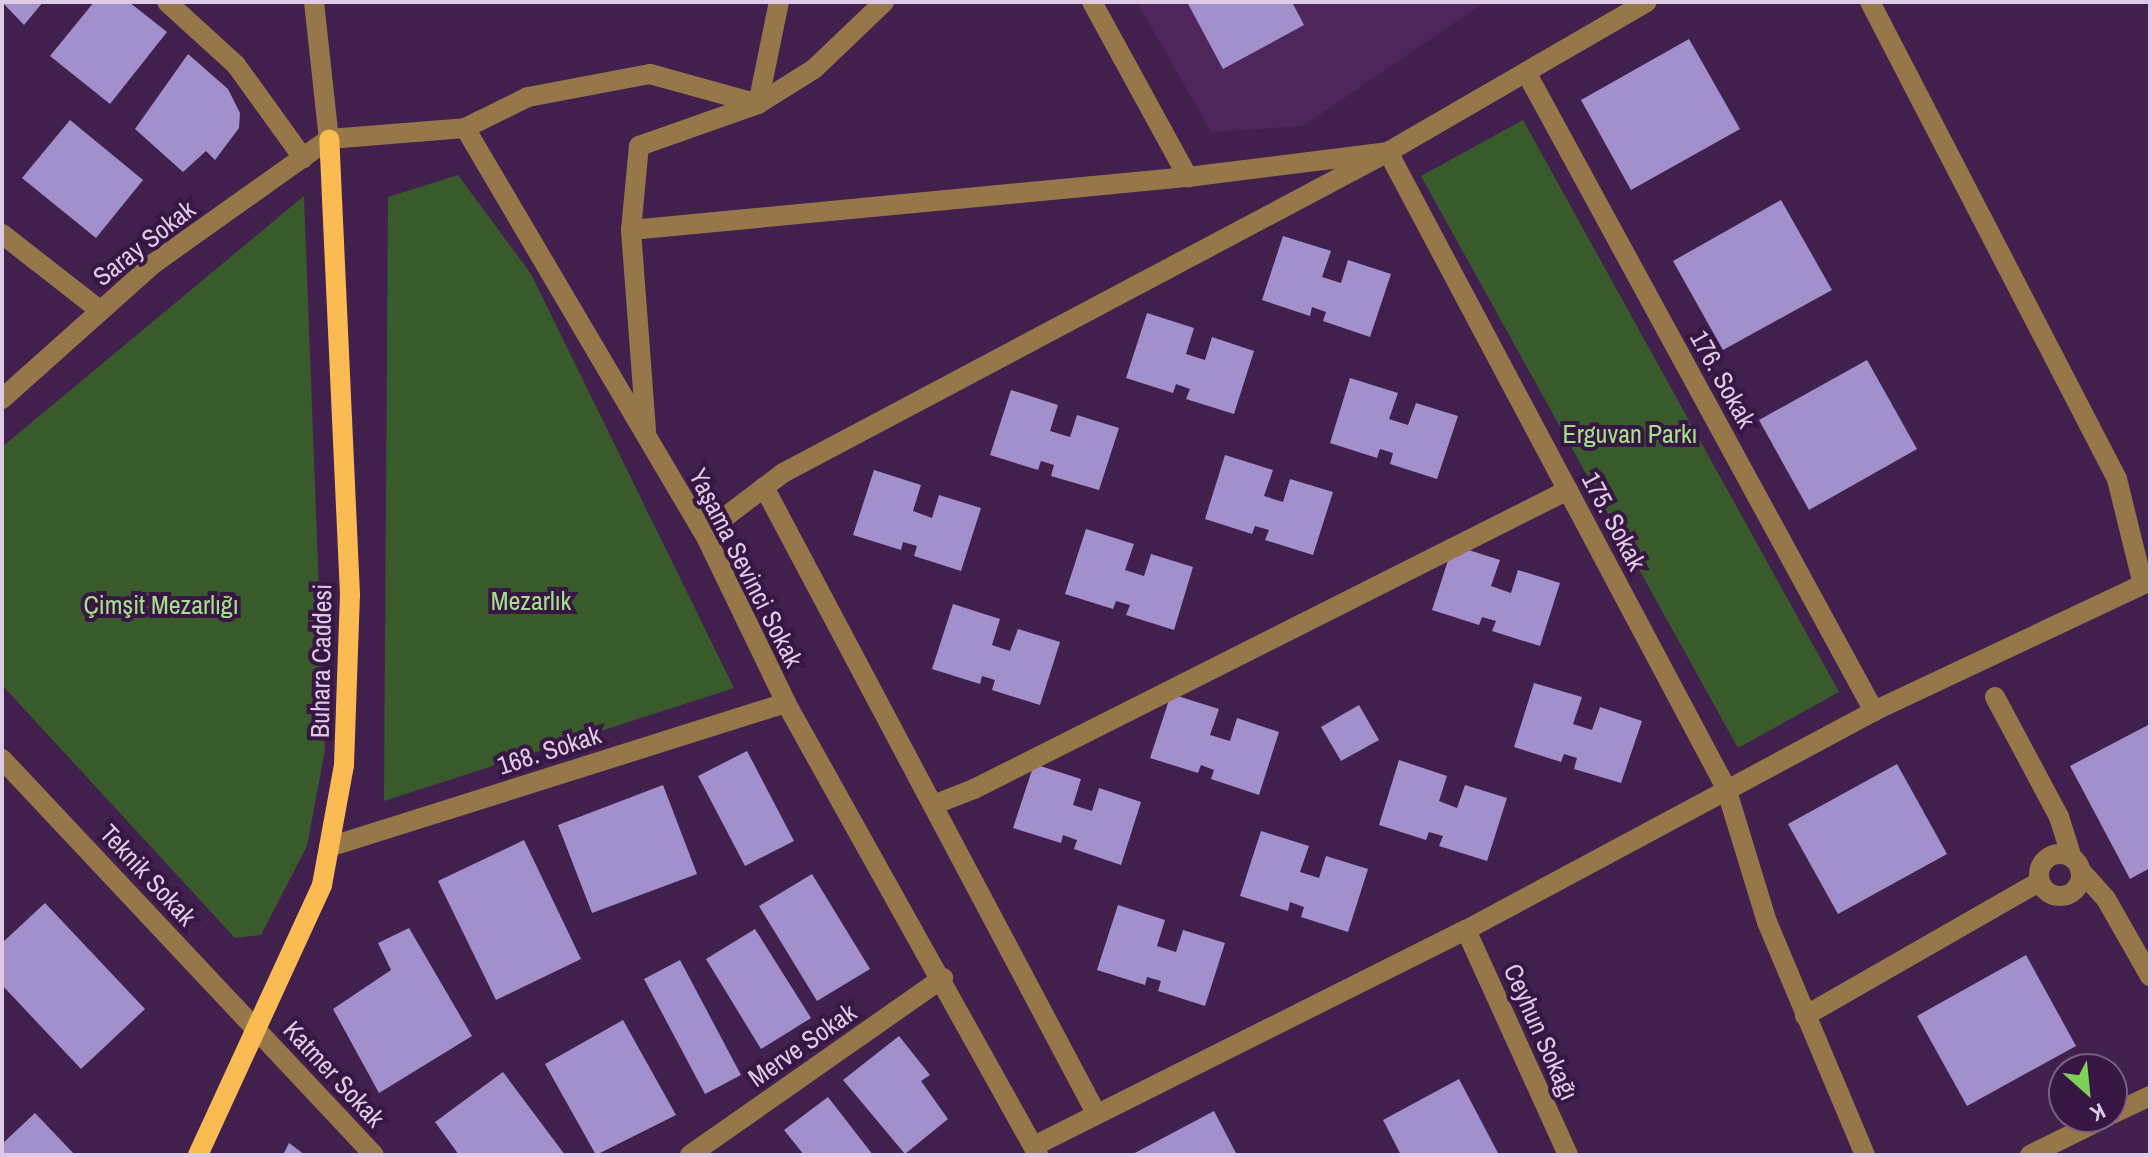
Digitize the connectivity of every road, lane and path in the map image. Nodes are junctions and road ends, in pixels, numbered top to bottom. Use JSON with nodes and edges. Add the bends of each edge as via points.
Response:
{"nodes":[{"id":1,"x":167,"y":2,"type":"edge"},
{"id":2,"x":314,"y":2,"type":"edge"},
{"id":3,"x":779,"y":2,"type":"edge"},
{"id":4,"x":884,"y":2,"type":"edge"},
{"id":5,"x":1092,"y":2,"type":"edge"},
{"id":6,"x":1647,"y":2,"type":"edge"},
{"id":7,"x":1870,"y":2,"type":"edge"},
{"id":8,"x":1526,"y":72,"type":"junction"},
{"id":9,"x":758,"y":104,"type":"junction"},
{"id":10,"x":465,"y":128,"type":"junction"},
{"id":11,"x":329,"y":139,"type":"junction"},
{"id":12,"x":1388,"y":152,"type":"junction"},
{"id":13,"x":303,"y":158,"type":"junction"},
{"id":14,"x":1188,"y":177,"type":"junction"},
{"id":15,"x":631,"y":230,"type":"junction"},
{"id":16,"x":2,"y":234,"type":"edge"},
{"id":17,"x":101,"y":311,"type":"junction"},
{"id":18,"x":2,"y":399,"type":"edge"},
{"id":19,"x":646,"y":434,"type":"junction"},
{"id":20,"x":764,"y":487,"type":"junction"},
{"id":21,"x":1568,"y":490,"type":"junction"},
{"id":22,"x":704,"y":533,"type":"junction"},
{"id":23,"x":2146,"y":581,"type":"edge"},
{"id":24,"x":1995,"y":697,"type":"dead end"},
{"id":25,"x":786,"y":703,"type":"junction"},
{"id":26,"x":1874,"y":711,"type":"junction"},
{"id":27,"x":2,"y":759,"type":"edge"},
{"id":28,"x":1726,"y":788,"type":"junction"},
{"id":29,"x":933,"y":805,"type":"junction"},
{"id":30,"x":329,"y":847,"type":"junction"},
{"id":31,"x":2076,"y":864,"type":"junction"},
{"id":32,"x":2039,"y":882,"type":"junction"},
{"id":33,"x":1466,"y":930,"type":"junction"},
{"id":34,"x":2150,"y":976,"type":"edge"},
{"id":35,"x":943,"y":978,"type":"junction"},
{"id":36,"x":1805,"y":1016,"type":"junction"},
{"id":37,"x":257,"y":1027,"type":"junction"},
{"id":38,"x":2150,"y":1096,"type":"edge"},
{"id":39,"x":2128,"y":1107,"type":"edge"},
{"id":40,"x":1096,"y":1113,"type":"junction"},
{"id":41,"x":2077,"y":1133,"type":"edge"},
{"id":42,"x":1036,"y":1150,"type":"edge"},
{"id":43,"x":2040,"y":1153,"type":"edge"},
{"id":44,"x":198,"y":1155,"type":"edge"},
{"id":45,"x":374,"y":1155,"type":"edge"},
{"id":46,"x":690,"y":1155,"type":"edge"},
{"id":47,"x":1568,"y":1155,"type":"edge"},
{"id":48,"x":1865,"y":1155,"type":"edge"}],
"edges":[{"from":1,"to":13,"type":"street","via":[[236,65]]},
{"from":2,"to":11,"type":"street"},
{"from":3,"to":9,"type":"street"},
{"from":4,"to":9,"type":"street","via":[[814,69]]},
{"from":5,"to":14,"type":"street"},
{"from":6,"to":8,"type":"street"},
{"from":7,"to":23,"type":"street","via":[[2117,479]]},
{"from":8,"to":12,"type":"street"},
{"from":8,"to":26,"type":"street","name":"176. Sokak"},
{"from":9,"to":10,"type":"street","via":[[650,74],[528,97]]},
{"from":9,"to":15,"type":"street","via":[[639,146]]},
{"from":10,"to":11,"type":"street"},
{"from":10,"to":19,"type":"street","name":"Yaşama Sevinci Sokak"},
{"from":11,"to":13,"type":"street","name":"Saray Sokak"},
{"from":11,"to":30,"type":"main road","name":"Buhara Caddesi","via":[[350,595],[344,765]]},
{"from":12,"to":14,"type":"street"},
{"from":12,"to":20,"type":"street"},
{"from":12,"to":21,"type":"street","name":"175. Sokak"},
{"from":13,"to":17,"type":"street","name":"Saray Sokak","via":[[153,264]]},
{"from":14,"to":15,"type":"street"},
{"from":15,"to":19,"type":"street"},
{"from":16,"to":17,"type":"street"},
{"from":17,"to":18,"type":"street","name":"Saray Sokak"},
{"from":19,"to":22,"type":"street","name":"Yaşama Sevinci Sokak"},
{"from":20,"to":22,"type":"street"},
{"from":20,"to":29,"type":"street"},
{"from":21,"to":28,"type":"street","name":"175. Sokak"},
{"from":21,"to":29,"type":"street"},
{"from":22,"to":25,"type":"street","name":"Yaşama Sevinci Sokak"},
{"from":23,"to":26,"type":"street"},
{"from":24,"to":31,"type":"street","via":[[2059,817]]},
{"from":25,"to":30,"type":"street","name":"168. Sokak"},
{"from":25,"to":35,"type":"street","name":"Yaşama Sevinci Sokak"},
{"from":26,"to":28,"type":"street"},
{"from":27,"to":37,"type":"street","name":"Teknik Sokak"},
{"from":28,"to":33,"type":"street"},
{"from":28,"to":36,"type":"street","name":"175. Sokak","via":[[1767,922]]},
{"from":29,"to":40,"type":"street"},
{"from":30,"to":37,"type":"main road","name":"Buhara Caddesi","via":[[322,885]]},
{"from":31,"to":32,"type":"street","via":[[2047,858]]},
{"from":31,"to":32,"type":"street","via":[[2078,886],[2066,896],[2050,894]]},
{"from":31,"to":34,"type":"street","via":[[2106,899]]},
{"from":32,"to":36,"type":"street"},
{"from":33,"to":40,"type":"street"},
{"from":33,"to":47,"type":"street","name":"Ceyhun Sokağı"},
{"from":35,"to":42,"type":"street","name":"Yaşama Sevinci Sokak"},
{"from":35,"to":46,"type":"street","name":"Merve Sokak"},
{"from":36,"to":48,"type":"street","name":"175. Sokak"},
{"from":37,"to":44,"type":"main road","name":"Buhara Caddesi"},
{"from":37,"to":45,"type":"street","name":"Katmer Sokak"},
{"from":38,"to":39,"type":"street"},
{"from":40,"to":42,"type":"street"},
{"from":41,"to":43,"type":"street"}]}
